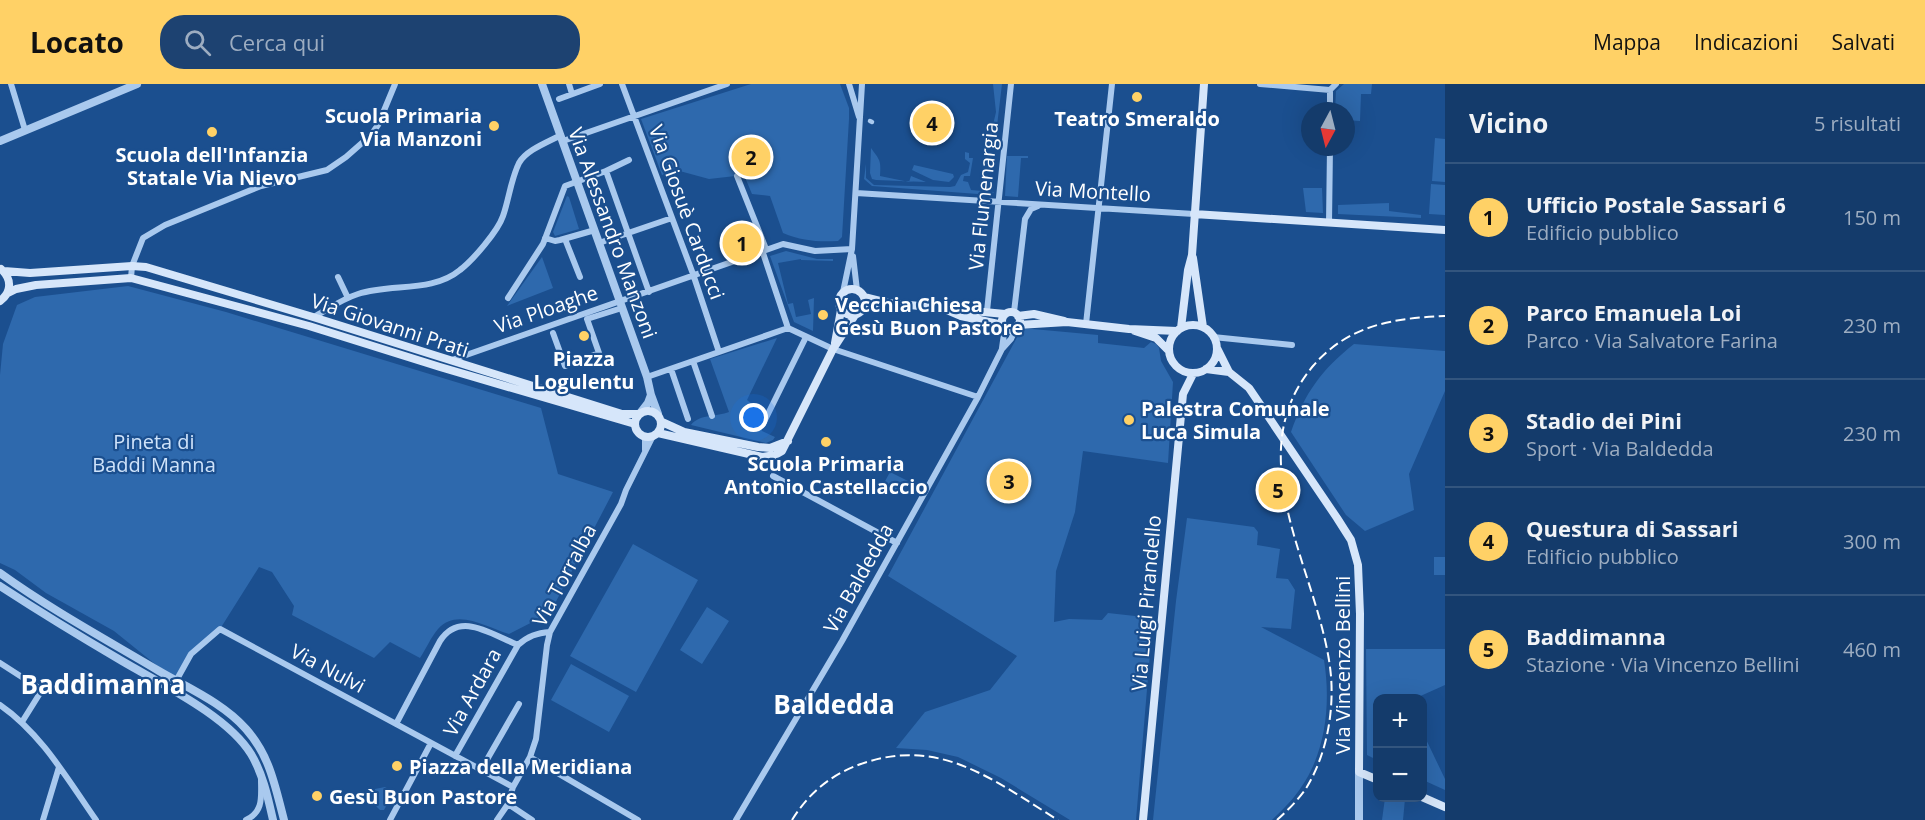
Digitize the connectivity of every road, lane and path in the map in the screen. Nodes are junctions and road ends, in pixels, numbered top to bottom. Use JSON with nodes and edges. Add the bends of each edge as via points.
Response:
{"nodes":[{"id":1,"x":11,"y":84,"type":"edge"},
{"id":2,"x":137,"y":84,"type":"edge"},
{"id":3,"x":395,"y":84,"type":"edge"},
{"id":4,"x":542,"y":84,"type":"edge"},
{"id":5,"x":569,"y":84,"type":"edge"},
{"id":6,"x":600,"y":84,"type":"edge"},
{"id":7,"x":622,"y":84,"type":"edge"},
{"id":8,"x":727,"y":84,"type":"edge"},
{"id":9,"x":849,"y":84,"type":"edge"},
{"id":10,"x":862,"y":84,"type":"edge"},
{"id":11,"x":1011,"y":84,"type":"edge"},
{"id":12,"x":1112,"y":84,"type":"edge"},
{"id":13,"x":1204,"y":84,"type":"edge"},
{"id":14,"x":1260,"y":84,"type":"edge"},
{"id":15,"x":1336,"y":84,"type":"edge"},
{"id":16,"x":1330,"y":90,"type":"junction"},
{"id":17,"x":572,"y":94,"type":"junction"},
{"id":18,"x":559,"y":99,"type":"dead end"},
{"id":19,"x":1330,"y":102,"type":"edge"},
{"id":20,"x":635,"y":116,"type":"junction"},
{"id":21,"x":860,"y":120,"type":"junction"},
{"id":22,"x":25,"y":130,"type":"junction"},
{"id":23,"x":562,"y":138,"type":"junction"},
{"id":24,"x":0,"y":141,"type":"edge"},
{"id":25,"x":1330,"y":156,"type":"edge"},
{"id":26,"x":629,"y":160,"type":"dead end"},
{"id":27,"x":606,"y":171,"type":"junction"},
{"id":28,"x":737,"y":176,"type":"dead end"},
{"id":29,"x":577,"y":181,"type":"junction"},
{"id":30,"x":856,"y":193,"type":"junction"},
{"id":31,"x":1000,"y":202,"type":"junction"},
{"id":32,"x":1041,"y":205,"type":"junction"},
{"id":33,"x":1098,"y":208,"type":"junction"},
{"id":34,"x":1194,"y":214,"type":"junction"},
{"id":35,"x":672,"y":218,"type":"junction"},
{"id":36,"x":1329,"y":223,"type":"junction"},
{"id":37,"x":595,"y":230,"type":"junction"},
{"id":38,"x":1445,"y":230,"type":"edge"},
{"id":39,"x":628,"y":233,"type":"junction"},
{"id":40,"x":545,"y":238,"type":"junction"},
{"id":41,"x":565,"y":239,"type":"junction"},
{"id":42,"x":599,"y":243,"type":"junction"},
{"id":43,"x":852,"y":249,"type":"junction"},
{"id":44,"x":764,"y":250,"type":"junction"},
{"id":45,"x":1192,"y":255,"type":"junction"},
{"id":46,"x":132,"y":266,"type":"junction"},
{"id":47,"x":2,"y":270,"type":"edge"},
{"id":48,"x":693,"y":274,"type":"junction"},
{"id":49,"x":338,"y":277,"type":"dead end"},
{"id":50,"x":580,"y":277,"type":"dead end"},
{"id":51,"x":131,"y":278,"type":"junction"},
{"id":52,"x":649,"y":292,"type":"junction"},
{"id":53,"x":843,"y":292,"type":"junction"},
{"id":54,"x":8,"y":293,"type":"junction"},
{"id":55,"x":860,"y":294,"type":"junction"},
{"id":56,"x":348,"y":298,"type":"junction"},
{"id":57,"x":508,"y":298,"type":"dead end"},
{"id":58,"x":0,"y":301,"type":"edge"},
{"id":59,"x":888,"y":303,"type":"junction"},
{"id":60,"x":621,"y":305,"type":"junction"},
{"id":61,"x":944,"y":309,"type":"junction"},
{"id":62,"x":841,"y":310,"type":"junction"},
{"id":63,"x":987,"y":311,"type":"junction"},
{"id":64,"x":859,"y":313,"type":"junction"},
{"id":65,"x":313,"y":317,"type":"junction"},
{"id":66,"x":1014,"y":319,"type":"junction"},
{"id":67,"x":1086,"y":324,"type":"junction"},
{"id":68,"x":1004,"y":326,"type":"junction"},
{"id":69,"x":1203,"y":327,"type":"junction"},
{"id":70,"x":788,"y":328,"type":"junction"},
{"id":71,"x":1129,"y":329,"type":"junction"},
{"id":72,"x":1179,"y":330,"type":"junction"},
{"id":73,"x":553,"y":333,"type":"dead end"},
{"id":74,"x":806,"y":337,"type":"junction"},
{"id":75,"x":1213,"y":337,"type":"junction"},
{"id":76,"x":1292,"y":345,"type":"dead end"},
{"id":77,"x":1217,"y":348,"type":"junction"},
{"id":78,"x":833,"y":349,"type":"junction"},
{"id":79,"x":1002,"y":349,"type":"junction"},
{"id":80,"x":1168,"y":350,"type":"junction"},
{"id":81,"x":719,"y":352,"type":"junction"},
{"id":82,"x":449,"y":361,"type":"junction"},
{"id":83,"x":693,"y":361,"type":"junction"},
{"id":84,"x":1175,"y":366,"type":"junction"},
{"id":85,"x":671,"y":369,"type":"junction"},
{"id":86,"x":1206,"y":369,"type":"junction"},
{"id":87,"x":1229,"y":372,"type":"junction"},
{"id":88,"x":1193,"y":374,"type":"junction"},
{"id":89,"x":647,"y":377,"type":"junction"},
{"id":90,"x":1184,"y":390,"type":"junction"},
{"id":91,"x":651,"y":395,"type":"junction"},
{"id":92,"x":978,"y":397,"type":"junction"},
{"id":93,"x":640,"y":413,"type":"junction"},
{"id":94,"x":712,"y":416,"type":"dead end"},
{"id":95,"x":660,"y":418,"type":"junction"},
{"id":96,"x":688,"y":419,"type":"dead end"},
{"id":97,"x":634,"y":424,"type":"junction"},
{"id":98,"x":762,"y":424,"type":"dead end"},
{"id":99,"x":652,"y":435,"type":"junction"},
{"id":100,"x":788,"y":441,"type":"junction"},
{"id":101,"x":773,"y":476,"type":"dead end"},
{"id":102,"x":897,"y":543,"type":"junction"},
{"id":103,"x":0,"y":573,"type":"edge"},
{"id":104,"x":0,"y":586,"type":"edge"},
{"id":105,"x":550,"y":632,"type":"junction"},
{"id":106,"x":518,"y":645,"type":"junction"},
{"id":107,"x":0,"y":663,"type":"edge"},
{"id":108,"x":176,"y":681,"type":"junction"},
{"id":109,"x":519,"y":704,"type":"dead end"},
{"id":110,"x":0,"y":705,"type":"edge"},
{"id":111,"x":22,"y":722,"type":"junction"},
{"id":112,"x":396,"y":724,"type":"junction"},
{"id":113,"x":431,"y":743,"type":"junction"},
{"id":114,"x":455,"y":756,"type":"junction"},
{"id":115,"x":530,"y":757,"type":"junction"},
{"id":116,"x":59,"y":766,"type":"junction"},
{"id":117,"x":481,"y":770,"type":"junction"},
{"id":118,"x":1359,"y":772,"type":"junction"},
{"id":119,"x":261,"y":776,"type":"junction"},
{"id":120,"x":1373,"y":778,"type":"edge"},
{"id":121,"x":513,"y":787,"type":"junction"},
{"id":122,"x":1427,"y":799,"type":"edge"},
{"id":123,"x":508,"y":804,"type":"junction"},
{"id":124,"x":1445,"y":807,"type":"edge"},
{"id":125,"x":43,"y":820,"type":"edge"},
{"id":126,"x":96,"y":820,"type":"edge"},
{"id":127,"x":246,"y":820,"type":"edge"},
{"id":128,"x":273,"y":820,"type":"edge"},
{"id":129,"x":284,"y":820,"type":"edge"},
{"id":130,"x":390,"y":820,"type":"edge"},
{"id":131,"x":497,"y":820,"type":"edge"},
{"id":132,"x":532,"y":820,"type":"edge"},
{"id":133,"x":638,"y":820,"type":"edge"},
{"id":134,"x":736,"y":820,"type":"edge"},
{"id":135,"x":1143,"y":820,"type":"edge"},
{"id":136,"x":1359,"y":820,"type":"edge"}],
"edges":[{"from":1,"to":22,"type":"street"},
{"from":2,"to":22,"type":"street"},
{"from":3,"to":46,"type":"street","via":[[378,125],[346,157],[327,170],[261,186],[165,225],[143,238]]},
{"from":4,"to":23,"type":"street","name":"Via Alessandro Manzoni"},
{"from":5,"to":17,"type":"street"},
{"from":6,"to":17,"type":"street"},
{"from":7,"to":20,"type":"street","name":"Via Giosuè Carducci"},
{"from":8,"to":20,"type":"street"},
{"from":9,"to":21,"type":"street"},
{"from":10,"to":21,"type":"street"},
{"from":11,"to":31,"type":"street","name":"Via Flumenargia"},
{"from":12,"to":33,"type":"street"},
{"from":13,"to":34,"type":"main road"},
{"from":14,"to":16,"type":"street"},
{"from":15,"to":16,"type":"street"},
{"from":16,"to":19,"type":"street"},
{"from":17,"to":18,"type":"street"},
{"from":20,"to":23,"type":"street"},
{"from":20,"to":35,"type":"street","name":"Via Giosuè Carducci"},
{"from":21,"to":30,"type":"street"},
{"from":22,"to":24,"type":"street"},
{"from":23,"to":29,"type":"street","name":"Via Alessandro Manzoni"},
{"from":23,"to":56,"type":"street","via":[[531,152],[520,162],[503,219],[461,270],[430,284]]},
{"from":25,"to":36,"type":"street"},
{"from":26,"to":27,"type":"street"},
{"from":27,"to":29,"type":"street"},
{"from":27,"to":39,"type":"street"},
{"from":28,"to":44,"type":"street"},
{"from":29,"to":37,"type":"street","name":"Via Alessandro Manzoni"},
{"from":29,"to":40,"type":"street","via":[[565,186]]},
{"from":30,"to":31,"type":"street","name":"Via Montello"},
{"from":30,"to":43,"type":"street"},
{"from":31,"to":32,"type":"street","name":"Via Montello"},
{"from":31,"to":63,"type":"street","name":"Via Flumenargia"},
{"from":32,"to":33,"type":"street","name":"Via Montello"},
{"from":32,"to":66,"type":"street","name":"Via Baldedda","via":[[1025,219]]},
{"from":33,"to":34,"type":"street","name":"Via Montello"},
{"from":33,"to":67,"type":"street"},
{"from":34,"to":36,"type":"main road","name":"Via Montello"},
{"from":34,"to":45,"type":"main road"},
{"from":35,"to":39,"type":"street"},
{"from":35,"to":48,"type":"street","name":"Via Giosuè Carducci"},
{"from":36,"to":38,"type":"main road","name":"Via Montello"},
{"from":37,"to":41,"type":"street"},
{"from":37,"to":42,"type":"street","name":"Via Alessandro Manzoni"},
{"from":39,"to":42,"type":"street"},
{"from":39,"to":52,"type":"street"},
{"from":40,"to":41,"type":"street"},
{"from":40,"to":57,"type":"street"},
{"from":41,"to":50,"type":"street","name":"Via Ploaghe"},
{"from":42,"to":60,"type":"street","name":"Via Alessandro Manzoni"},
{"from":43,"to":44,"type":"street","via":[[815,251],[783,244]]},
{"from":43,"to":53,"type":"street"},
{"from":43,"to":55,"type":"street"},
{"from":44,"to":48,"type":"street"},
{"from":44,"to":70,"type":"street"},
{"from":45,"to":69,"type":"main road"},
{"from":45,"to":72,"type":"main road"},
{"from":46,"to":47,"type":"main road","name":"Via Giovanni Prati","via":[[30,273]]},
{"from":46,"to":51,"type":"street"},
{"from":46,"to":65,"type":"main road","name":"Via Giovanni Prati"},
{"from":47,"to":54,"type":"main road","via":[[10,284]]},
{"from":48,"to":52,"type":"street"},
{"from":48,"to":81,"type":"street","name":"Via Giosuè Carducci"},
{"from":49,"to":56,"type":"street"},
{"from":51,"to":54,"type":"main road","name":"Via Giovanni Prati","via":[[36,285]]},
{"from":51,"to":97,"type":"main road","name":"Via Giovanni Prati","via":[[309,326]]},
{"from":52,"to":60,"type":"street"},
{"from":53,"to":55,"type":"main road"},
{"from":53,"to":62,"type":"main road","via":[[838,301]]},
{"from":54,"to":58,"type":"main road"},
{"from":55,"to":59,"type":"main road"},
{"from":55,"to":64,"type":"main road","via":[[865,303]]},
{"from":56,"to":65,"type":"street"},
{"from":59,"to":61,"type":"main road"},
{"from":59,"to":64,"type":"main road"},
{"from":60,"to":73,"type":"street","via":[[587,319],[599,353],[565,366]]},
{"from":60,"to":82,"type":"street","name":"Via Ploaghe"},
{"from":60,"to":89,"type":"street","name":"Via Alessandro Manzoni"},
{"from":61,"to":63,"type":"main road"},
{"from":61,"to":68,"type":"main road"},
{"from":62,"to":64,"type":"main road","via":[[847,315]]},
{"from":62,"to":78,"type":"main road"},
{"from":63,"to":66,"type":"main road"},
{"from":64,"to":78,"type":"main road"},
{"from":65,"to":82,"type":"main road","name":"Via Giovanni Prati"},
{"from":66,"to":67,"type":"main road"},
{"from":66,"to":68,"type":"main road","via":[[1010,330]]},
{"from":66,"to":68,"type":"main road","via":[[1002,319]]},
{"from":66,"to":79,"type":"street","name":"Via Baldedda","via":[[1011,339]]},
{"from":67,"to":71,"type":"main road"},
{"from":68,"to":79,"type":"street","name":"Via Baldedda"},
{"from":69,"to":72,"type":"main road"},
{"from":69,"to":75,"type":"main road"},
{"from":70,"to":74,"type":"street"},
{"from":70,"to":81,"type":"street"},
{"from":71,"to":72,"type":"main road"},
{"from":71,"to":80,"type":"main road","via":[[1156,338]]},
{"from":72,"to":80,"type":"main road"},
{"from":74,"to":78,"type":"street"},
{"from":74,"to":98,"type":"street"},
{"from":75,"to":76,"type":"street"},
{"from":75,"to":77,"type":"main road"},
{"from":77,"to":86,"type":"main road","via":[[1216,357]]},
{"from":77,"to":87,"type":"main road","name":"Via Vincenzo Bellini"},
{"from":78,"to":92,"type":"street"},
{"from":78,"to":100,"type":"main road"},
{"from":79,"to":92,"type":"street","name":"Via Baldedda"},
{"from":80,"to":84,"type":"main road"},
{"from":81,"to":83,"type":"street"},
{"from":82,"to":93,"type":"main road","name":"Via Giovanni Prati","via":[[622,414]]},
{"from":83,"to":85,"type":"street"},
{"from":83,"to":94,"type":"street"},
{"from":84,"to":88,"type":"main road"},
{"from":84,"to":90,"type":"main road","name":"Via Luigi Pirandello"},
{"from":85,"to":89,"type":"street"},
{"from":85,"to":96,"type":"street"},
{"from":86,"to":87,"type":"main road"},
{"from":86,"to":88,"type":"main road"},
{"from":87,"to":118,"type":"main road","name":"Via Vincenzo Bellini","via":[[1249,388],[1355,551],[1360,614]]},
{"from":88,"to":90,"type":"main road","name":"Via Luigi Pirandello"},
{"from":89,"to":91,"type":"street","name":"Via Alessandro Manzoni"},
{"from":90,"to":135,"type":"main road","name":"Via Luigi Pirandello"},
{"from":91,"to":93,"type":"street"},
{"from":91,"to":95,"type":"street","name":"Via Alessandro Manzoni"},
{"from":92,"to":102,"type":"street","name":"Via Baldedda"},
{"from":93,"to":95,"type":"main road","via":[[650,410]]},
{"from":93,"to":97,"type":"main road"},
{"from":95,"to":99,"type":"main road"},
{"from":95,"to":100,"type":"main road","via":[[684,432],[758,447],[770,448]]},
{"from":97,"to":99,"type":"main road","via":[[636,431]]},
{"from":99,"to":100,"type":"main road","via":[[762,457],[782,451]]},
{"from":99,"to":105,"type":"street","name":"Via Torralba","via":[[621,504]]},
{"from":101,"to":102,"type":"street"},
{"from":102,"to":134,"type":"street","name":"Via Baldedda"},
{"from":103,"to":108,"type":"street"},
{"from":104,"to":119,"type":"street","via":[[215,716],[251,754]]},
{"from":105,"to":106,"type":"street","via":[[537,633]]},
{"from":105,"to":115,"type":"street","name":"Via Torralba","via":[[536,739]]},
{"from":106,"to":112,"type":"street","via":[[476,627],[453,628],[440,641]]},
{"from":106,"to":114,"type":"street","name":"Via Ardara"},
{"from":107,"to":111,"type":"street","via":[[42,690]]},
{"from":108,"to":112,"type":"street","name":"Via Nulvi","via":[[191,654],[220,629]]},
{"from":108,"to":129,"type":"street","via":[[220,706],[246,728],[274,777]]},
{"from":109,"to":117,"type":"street"},
{"from":110,"to":111,"type":"street"},
{"from":111,"to":116,"type":"street"},
{"from":112,"to":113,"type":"street","name":"Via Nulvi"},
{"from":113,"to":114,"type":"street","name":"Via Nulvi"},
{"from":113,"to":130,"type":"street"},
{"from":114,"to":117,"type":"street","name":"Via Nulvi"},
{"from":115,"to":121,"type":"street","name":"Via Torralba"},
{"from":115,"to":133,"type":"street"},
{"from":116,"to":125,"type":"street"},
{"from":116,"to":126,"type":"street"},
{"from":117,"to":121,"type":"street","name":"Via Nulvi"},
{"from":118,"to":120,"type":"main road"},
{"from":118,"to":136,"type":"street","name":"Via Vincenzo Bellini"},
{"from":119,"to":127,"type":"street","via":[[260,808]]},
{"from":119,"to":128,"type":"street"},
{"from":121,"to":123,"type":"street","name":"Via Torralba"},
{"from":122,"to":124,"type":"main road"},
{"from":123,"to":131,"type":"street","name":"Via Torralba"},
{"from":123,"to":132,"type":"street"}]}
